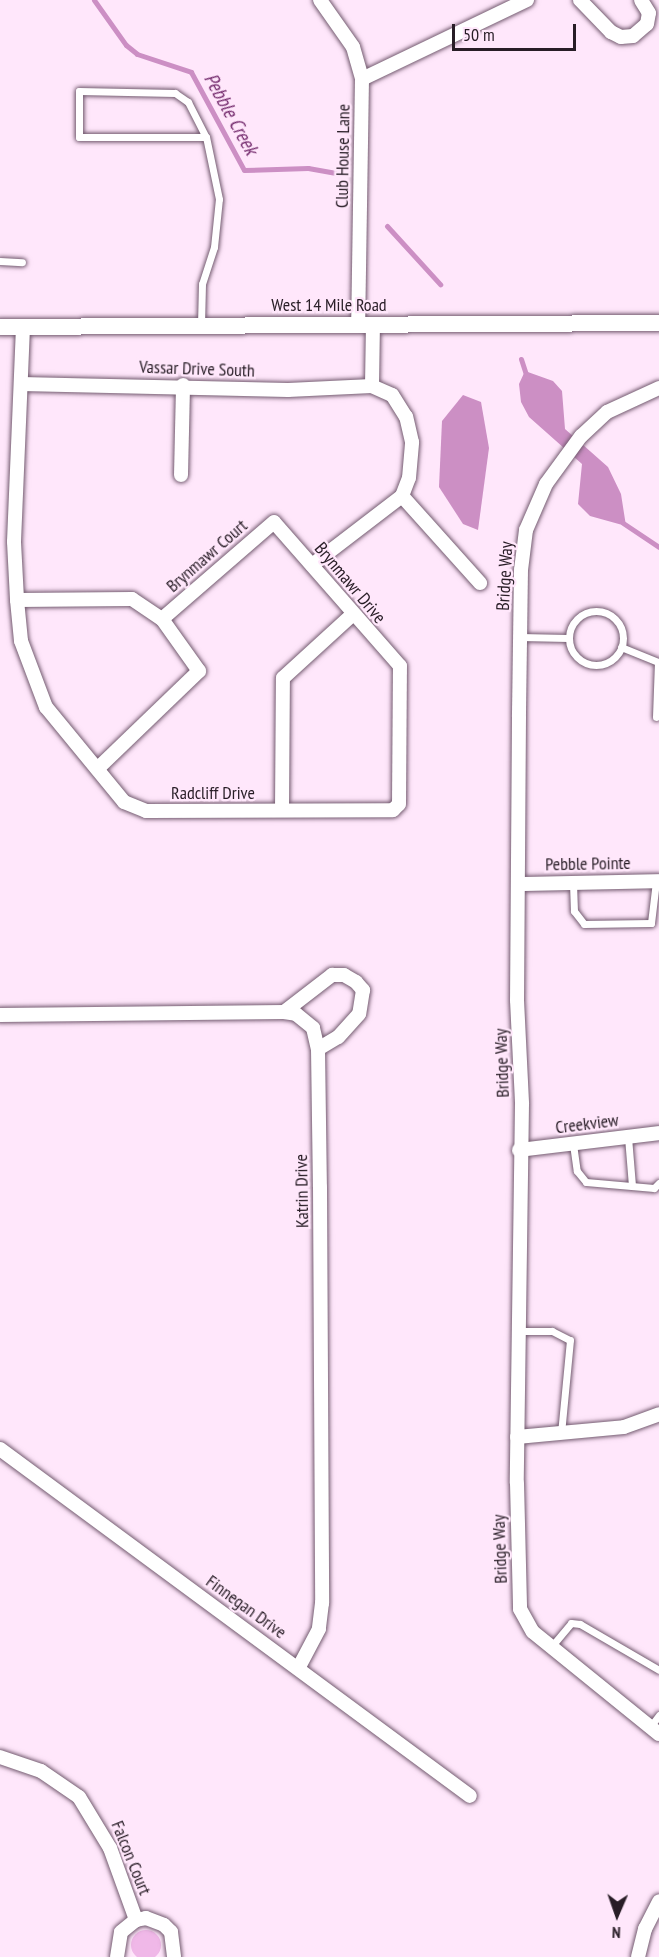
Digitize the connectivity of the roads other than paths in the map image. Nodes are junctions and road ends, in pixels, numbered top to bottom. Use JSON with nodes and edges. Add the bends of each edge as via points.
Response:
{"nodes":[{"id":1,"x":320,"y":0,"type":"edge"},
{"id":2,"x":527,"y":0,"type":"edge"},
{"id":3,"x":580,"y":0,"type":"edge"},
{"id":4,"x":641,"y":0,"type":"edge"},
{"id":5,"x":362,"y":79,"type":"junction"},
{"id":6,"x":206,"y":137,"type":"junction"},
{"id":7,"x":0,"y":261,"type":"edge"},
{"id":8,"x":22,"y":262,"type":"dead end"},
{"id":9,"x":659,"y":323,"type":"edge"},
{"id":10,"x":201,"y":325,"type":"junction"},
{"id":11,"x":366,"y":325,"type":"junction"},
{"id":12,"x":0,"y":327,"type":"edge"},
{"id":13,"x":23,"y":327,"type":"junction"},
{"id":14,"x":21,"y":384,"type":"junction"},
{"id":15,"x":183,"y":385,"type":"junction"},
{"id":16,"x":372,"y":386,"type":"junction"},
{"id":17,"x":659,"y":388,"type":"edge"},
{"id":18,"x":181,"y":475,"type":"dead end"},
{"id":19,"x":402,"y":496,"type":"junction"},
{"id":20,"x":274,"y":522,"type":"joint"},
{"id":21,"x":312,"y":565,"type":"junction"},
{"id":22,"x":480,"y":583,"type":"dead end"},
{"id":23,"x":17,"y":600,"type":"junction"},
{"id":24,"x":352,"y":615,"type":"junction"},
{"id":25,"x":162,"y":619,"type":"junction"},
{"id":26,"x":520,"y":637,"type":"junction"},
{"id":27,"x":568,"y":638,"type":"junction"},
{"id":28,"x":621,"y":647,"type":"junction"},
{"id":29,"x":400,"y":666,"type":"joint"},
{"id":30,"x":656,"y":717,"type":"dead end"},
{"id":31,"x":97,"y":769,"type":"junction"},
{"id":32,"x":282,"y":810,"type":"junction"},
{"id":33,"x":657,"y":881,"type":"edge"},
{"id":34,"x":573,"y":883,"type":"junction"},
{"id":35,"x":519,"y":884,"type":"junction"},
{"id":36,"x":284,"y":1012,"type":"junction"},
{"id":37,"x":0,"y":1015,"type":"edge"},
{"id":38,"x":318,"y":1049,"type":"junction"},
{"id":39,"x":659,"y":1133,"type":"edge"},
{"id":40,"x":628,"y":1137,"type":"junction"},
{"id":41,"x":573,"y":1144,"type":"junction"},
{"id":42,"x":519,"y":1150,"type":"junction"},
{"id":43,"x":659,"y":1183,"type":"edge"},
{"id":44,"x":632,"y":1186,"type":"junction"},
{"id":45,"x":518,"y":1331,"type":"junction"},
{"id":46,"x":659,"y":1414,"type":"edge"},
{"id":47,"x":561,"y":1435,"type":"junction"},
{"id":48,"x":517,"y":1437,"type":"junction"},
{"id":49,"x":0,"y":1449,"type":"edge"},
{"id":50,"x":551,"y":1647,"type":"junction"},
{"id":51,"x":299,"y":1667,"type":"junction"},
{"id":52,"x":659,"y":1670,"type":"edge"},
{"id":53,"x":659,"y":1715,"type":"edge"},
{"id":54,"x":655,"y":1731,"type":"edge"},
{"id":55,"x":0,"y":1757,"type":"edge"},
{"id":56,"x":470,"y":1796,"type":"dead end"},
{"id":57,"x":659,"y":1901,"type":"edge"},
{"id":58,"x":136,"y":1920,"type":"junction"},
{"id":59,"x":117,"y":1957,"type":"edge"},
{"id":60,"x":174,"y":1957,"type":"edge"},
{"id":61,"x":638,"y":1957,"type":"edge"}],
"edges":[{"from":1,"to":5,"type":"street","name":"Club House Lane","via":[[353,47]]},
{"from":2,"to":5,"type":"street"},
{"from":3,"to":4,"type":"street","via":[[610,32],[621,37],[633,36],[647,24],[650,13]]},
{"from":5,"to":11,"type":"street","name":"Club House Lane"},
{"from":6,"to":6,"type":"lane","via":[[80,137],[79,91],[175,93],[188,102]]},
{"from":6,"to":10,"type":"lane","via":[[219,199],[214,247],[202,284]]},
{"from":7,"to":8,"type":"lane"},
{"from":9,"to":11,"type":"street","name":"West 14 Mile Road"},
{"from":10,"to":11,"type":"street","name":"West 14 Mile Road"},
{"from":10,"to":13,"type":"street","name":"West 14 Mile Road"},
{"from":11,"to":16,"type":"street"},
{"from":12,"to":13,"type":"street","name":"West 14 Mile Road"},
{"from":13,"to":14,"type":"street","name":"Radcliff Drive"},
{"from":14,"to":15,"type":"street","name":"Vassar Drive South"},
{"from":14,"to":23,"type":"street","name":"Radcliff Drive","via":[[17,402],[14,542]]},
{"from":15,"to":16,"type":"street","name":"Vassar Drive South","via":[[288,390]]},
{"from":15,"to":18,"type":"street"},
{"from":16,"to":19,"type":"street","via":[[392,395],[409,426],[410,478]]},
{"from":17,"to":26,"type":"street","name":"Bridge Way","via":[[607,412],[563,456],[526,530]]},
{"from":19,"to":21,"type":"street"},
{"from":19,"to":22,"type":"street"},
{"from":20,"to":21,"type":"street","name":"Brynmawr Drive"},
{"from":20,"to":25,"type":"street","name":"Brynmawr Court"},
{"from":21,"to":24,"type":"street","name":"Brynmawr Drive"},
{"from":23,"to":25,"type":"street","via":[[132,599]]},
{"from":23,"to":31,"type":"street","name":"Radcliff Drive","via":[[21,641],[35,686],[46,707]]},
{"from":24,"to":29,"type":"street","name":"Brynmawr Drive"},
{"from":24,"to":32,"type":"street","via":[[283,678]]},
{"from":25,"to":31,"type":"street","via":[[199,671]]},
{"from":26,"to":27,"type":"lane"},
{"from":26,"to":35,"type":"street","name":"Bridge Way"},
{"from":27,"to":28,"type":"lane","via":[[573,654],[587,664],[604,664]]},
{"from":27,"to":28,"type":"lane","via":[[570,628],[582,615],[600,612],[616,621]]},
{"from":28,"to":30,"type":"lane","via":[[658,662]]},
{"from":29,"to":32,"type":"street","name":"Radcliff Drive","via":[[399,804],[393,810]]},
{"from":31,"to":32,"type":"street","name":"Radcliff Drive","via":[[124,802],[146,811]]},
{"from":33,"to":34,"type":"street","name":"Pebble Pointe"},
{"from":33,"to":34,"type":"lane","via":[[651,923],[584,924],[574,910]]},
{"from":34,"to":35,"type":"street","name":"Pebble Pointe"},
{"from":35,"to":42,"type":"street","name":"Bridge Way"},
{"from":36,"to":37,"type":"street","name":"Katrin Drive"},
{"from":36,"to":38,"type":"street","name":"Katrin Drive","via":[[296,1014],[313,1028]]},
{"from":36,"to":38,"type":"street","via":[[332,975],[344,975],[356,982],[363,990],[359,1014],[338,1037]]},
{"from":38,"to":51,"type":"street","name":"Katrin Drive","via":[[322,1603],[319,1629]]},
{"from":39,"to":40,"type":"street","name":"Creekview"},
{"from":40,"to":41,"type":"street","name":"Creekview"},
{"from":40,"to":44,"type":"lane"},
{"from":41,"to":42,"type":"street","name":"Creekview"},
{"from":41,"to":44,"type":"lane","via":[[577,1171],[586,1182]]},
{"from":42,"to":45,"type":"street","name":"Bridge Way"},
{"from":43,"to":44,"type":"lane","via":[[654,1188]]},
{"from":45,"to":47,"type":"lane","via":[[552,1331],[570,1340]]},
{"from":45,"to":48,"type":"street","name":"Bridge Way"},
{"from":46,"to":47,"type":"street","via":[[624,1427]]},
{"from":47,"to":48,"type":"street"},
{"from":48,"to":50,"type":"street","name":"Bridge Way","via":[[520,1608],[533,1632]]},
{"from":49,"to":51,"type":"street","name":"Finnegan Drive"},
{"from":50,"to":52,"type":"lane","via":[[571,1623],[580,1624]]},
{"from":50,"to":54,"type":"street","name":"Bridge Way"},
{"from":51,"to":56,"type":"street","name":"Finnegan Drive"},
{"from":53,"to":54,"type":"lane"},
{"from":55,"to":58,"type":"street","name":"Falcon Court","via":[[41,1771],[79,1797],[110,1848]]},
{"from":57,"to":61,"type":"street","via":[[645,1929]]},
{"from":58,"to":59,"type":"street","via":[[121,1932]]},
{"from":58,"to":60,"type":"street","via":[[146,1918],[165,1924],[175,1941]]}]}
